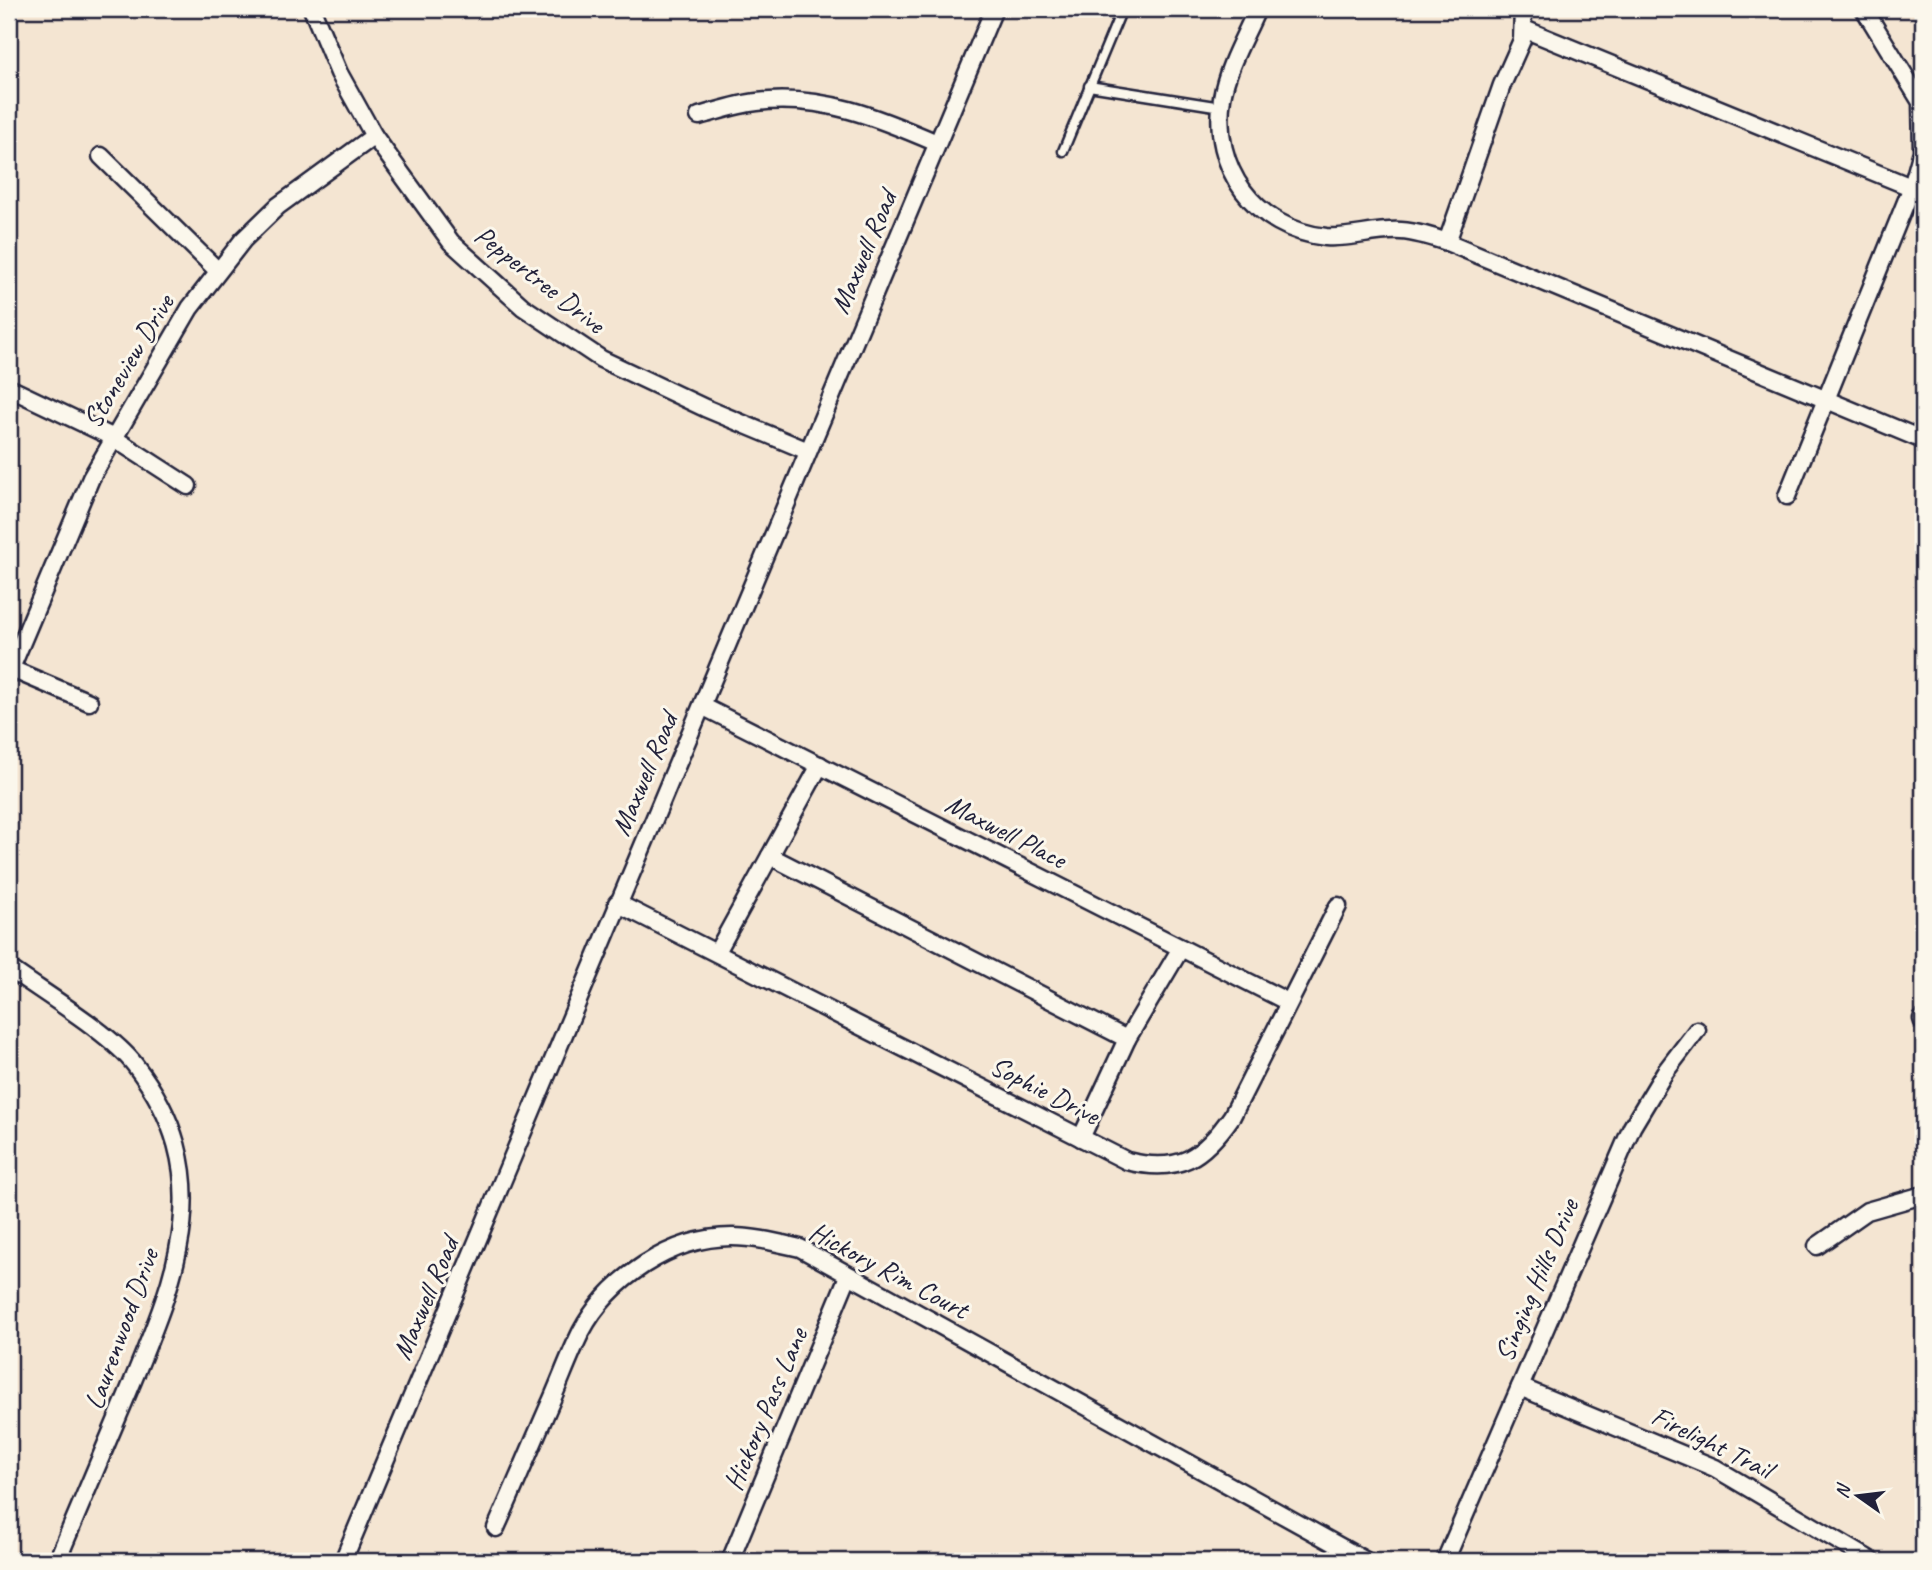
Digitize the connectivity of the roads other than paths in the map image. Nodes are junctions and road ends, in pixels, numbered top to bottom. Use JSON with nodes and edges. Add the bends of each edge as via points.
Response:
{"nodes":[{"id":1,"x":312,"y":9,"type":"edge"},
{"id":2,"x":994,"y":9,"type":"edge"},
{"id":3,"x":1122,"y":9,"type":"edge"},
{"id":4,"x":1257,"y":9,"type":"edge"},
{"id":5,"x":1523,"y":9,"type":"edge"},
{"id":6,"x":1864,"y":9,"type":"edge"},
{"id":7,"x":1524,"y":29,"type":"junction"},
{"id":8,"x":1089,"y":86,"type":"junction"},
{"id":9,"x":1221,"y":107,"type":"junction"},
{"id":10,"x":699,"y":116,"type":"dead end"},
{"id":11,"x":374,"y":136,"type":"junction"},
{"id":12,"x":937,"y":143,"type":"junction"},
{"id":13,"x":1063,"y":152,"type":"dead end"},
{"id":14,"x":101,"y":156,"type":"dead end"},
{"id":15,"x":1918,"y":190,"type":"edge"},
{"id":16,"x":1447,"y":242,"type":"junction"},
{"id":17,"x":217,"y":270,"type":"junction"},
{"id":18,"x":9,"y":388,"type":"edge"},
{"id":19,"x":1827,"y":400,"type":"junction"},
{"id":20,"x":112,"y":437,"type":"junction"},
{"id":21,"x":1923,"y":440,"type":"edge"},
{"id":22,"x":808,"y":451,"type":"junction"},
{"id":23,"x":188,"y":486,"type":"dead end"},
{"id":24,"x":1787,"y":496,"type":"dead end"},
{"id":25,"x":9,"y":670,"type":"edge"},
{"id":26,"x":89,"y":702,"type":"dead end"},
{"id":27,"x":702,"y":706,"type":"junction"},
{"id":28,"x":820,"y":765,"type":"junction"},
{"id":29,"x":770,"y":856,"type":"junction"},
{"id":30,"x":617,"y":903,"type":"junction"},
{"id":31,"x":1338,"y":906,"type":"dead end"},
{"id":32,"x":1181,"y":948,"type":"junction"},
{"id":33,"x":718,"y":952,"type":"junction"},
{"id":34,"x":9,"y":968,"type":"edge"},
{"id":35,"x":1288,"y":1003,"type":"junction"},
{"id":36,"x":1697,"y":1030,"type":"dead end"},
{"id":37,"x":1127,"y":1039,"type":"junction"},
{"id":38,"x":1081,"y":1138,"type":"junction"},
{"id":39,"x":1923,"y":1195,"type":"edge"},
{"id":40,"x":1817,"y":1246,"type":"dead end"},
{"id":41,"x":848,"y":1276,"type":"junction"},
{"id":42,"x":1520,"y":1387,"type":"junction"},
{"id":43,"x":496,"y":1528,"type":"dead end"},
{"id":44,"x":57,"y":1561,"type":"edge"},
{"id":45,"x":344,"y":1561,"type":"edge"},
{"id":46,"x":730,"y":1561,"type":"edge"},
{"id":47,"x":1366,"y":1561,"type":"edge"},
{"id":48,"x":1445,"y":1561,"type":"edge"},
{"id":49,"x":1872,"y":1561,"type":"edge"}],
"edges":[{"from":1,"to":11,"type":"street","name":"Peppertree Drive"},
{"from":2,"to":12,"type":"street","name":"Maxwell Road"},
{"from":3,"to":8,"type":"lane"},
{"from":4,"to":9,"type":"street","via":[[1226,80]]},
{"from":5,"to":7,"type":"street"},
{"from":6,"to":15,"type":"street","via":[[1921,102]]},
{"from":7,"to":15,"type":"street"},
{"from":7,"to":16,"type":"street"},
{"from":8,"to":9,"type":"lane"},
{"from":8,"to":13,"type":"lane"},
{"from":9,"to":16,"type":"street","via":[[1226,160],[1257,210],[1286,226],[1327,237],[1399,231]]},
{"from":10,"to":12,"type":"street","via":[[757,102],[817,102],[868,114]]},
{"from":11,"to":17,"type":"street","name":"Stoneview Drive","via":[[278,206]]},
{"from":11,"to":22,"type":"street","name":"Peppertree Drive","via":[[451,242],[523,307],[601,359]]},
{"from":12,"to":22,"type":"street","name":"Maxwell Road"},
{"from":14,"to":17,"type":"street"},
{"from":15,"to":19,"type":"street"},
{"from":16,"to":19,"type":"street"},
{"from":17,"to":20,"type":"street","name":"Stoneview Drive"},
{"from":18,"to":20,"type":"street"},
{"from":19,"to":21,"type":"street"},
{"from":19,"to":24,"type":"street"},
{"from":20,"to":23,"type":"street"},
{"from":20,"to":25,"type":"street","name":"Stoneview Drive"},
{"from":22,"to":27,"type":"street","name":"Maxwell Road"},
{"from":25,"to":26,"type":"street"},
{"from":27,"to":28,"type":"street","name":"Maxwell Place"},
{"from":27,"to":30,"type":"street","name":"Maxwell Road"},
{"from":28,"to":29,"type":"street"},
{"from":28,"to":32,"type":"street","name":"Maxwell Place"},
{"from":29,"to":33,"type":"street"},
{"from":29,"to":37,"type":"street"},
{"from":30,"to":33,"type":"street","name":"Sophie Drive"},
{"from":30,"to":45,"type":"street","name":"Maxwell Road"},
{"from":31,"to":35,"type":"street","name":"Sophie Drive"},
{"from":32,"to":35,"type":"street","name":"Maxwell Place"},
{"from":32,"to":37,"type":"street"},
{"from":33,"to":38,"type":"street","name":"Sophie Drive"},
{"from":34,"to":44,"type":"street","name":"Laurenwood Drive","via":[[134,1063],[177,1140],[183,1182],[185,1218],[169,1289]]},
{"from":35,"to":38,"type":"street","name":"Sophie Drive","via":[[1232,1116],[1213,1143],[1194,1157],[1150,1167]]},
{"from":36,"to":42,"type":"street","name":"Singing Hills Drive","via":[[1632,1126]]},
{"from":37,"to":38,"type":"street"},
{"from":39,"to":40,"type":"street","via":[[1867,1211]]},
{"from":41,"to":43,"type":"street","name":"Hickory Rim Court","via":[[800,1248],[731,1237],[698,1241],[629,1275],[603,1299],[581,1332]]},
{"from":41,"to":46,"type":"street","name":"Hickory Pass Lane"},
{"from":41,"to":47,"type":"street","name":"Hickory Rim Court"},
{"from":42,"to":48,"type":"street","name":"Singing Hills Drive"},
{"from":42,"to":49,"type":"street","name":"Firelight Trail","via":[[1715,1468]]}]}
